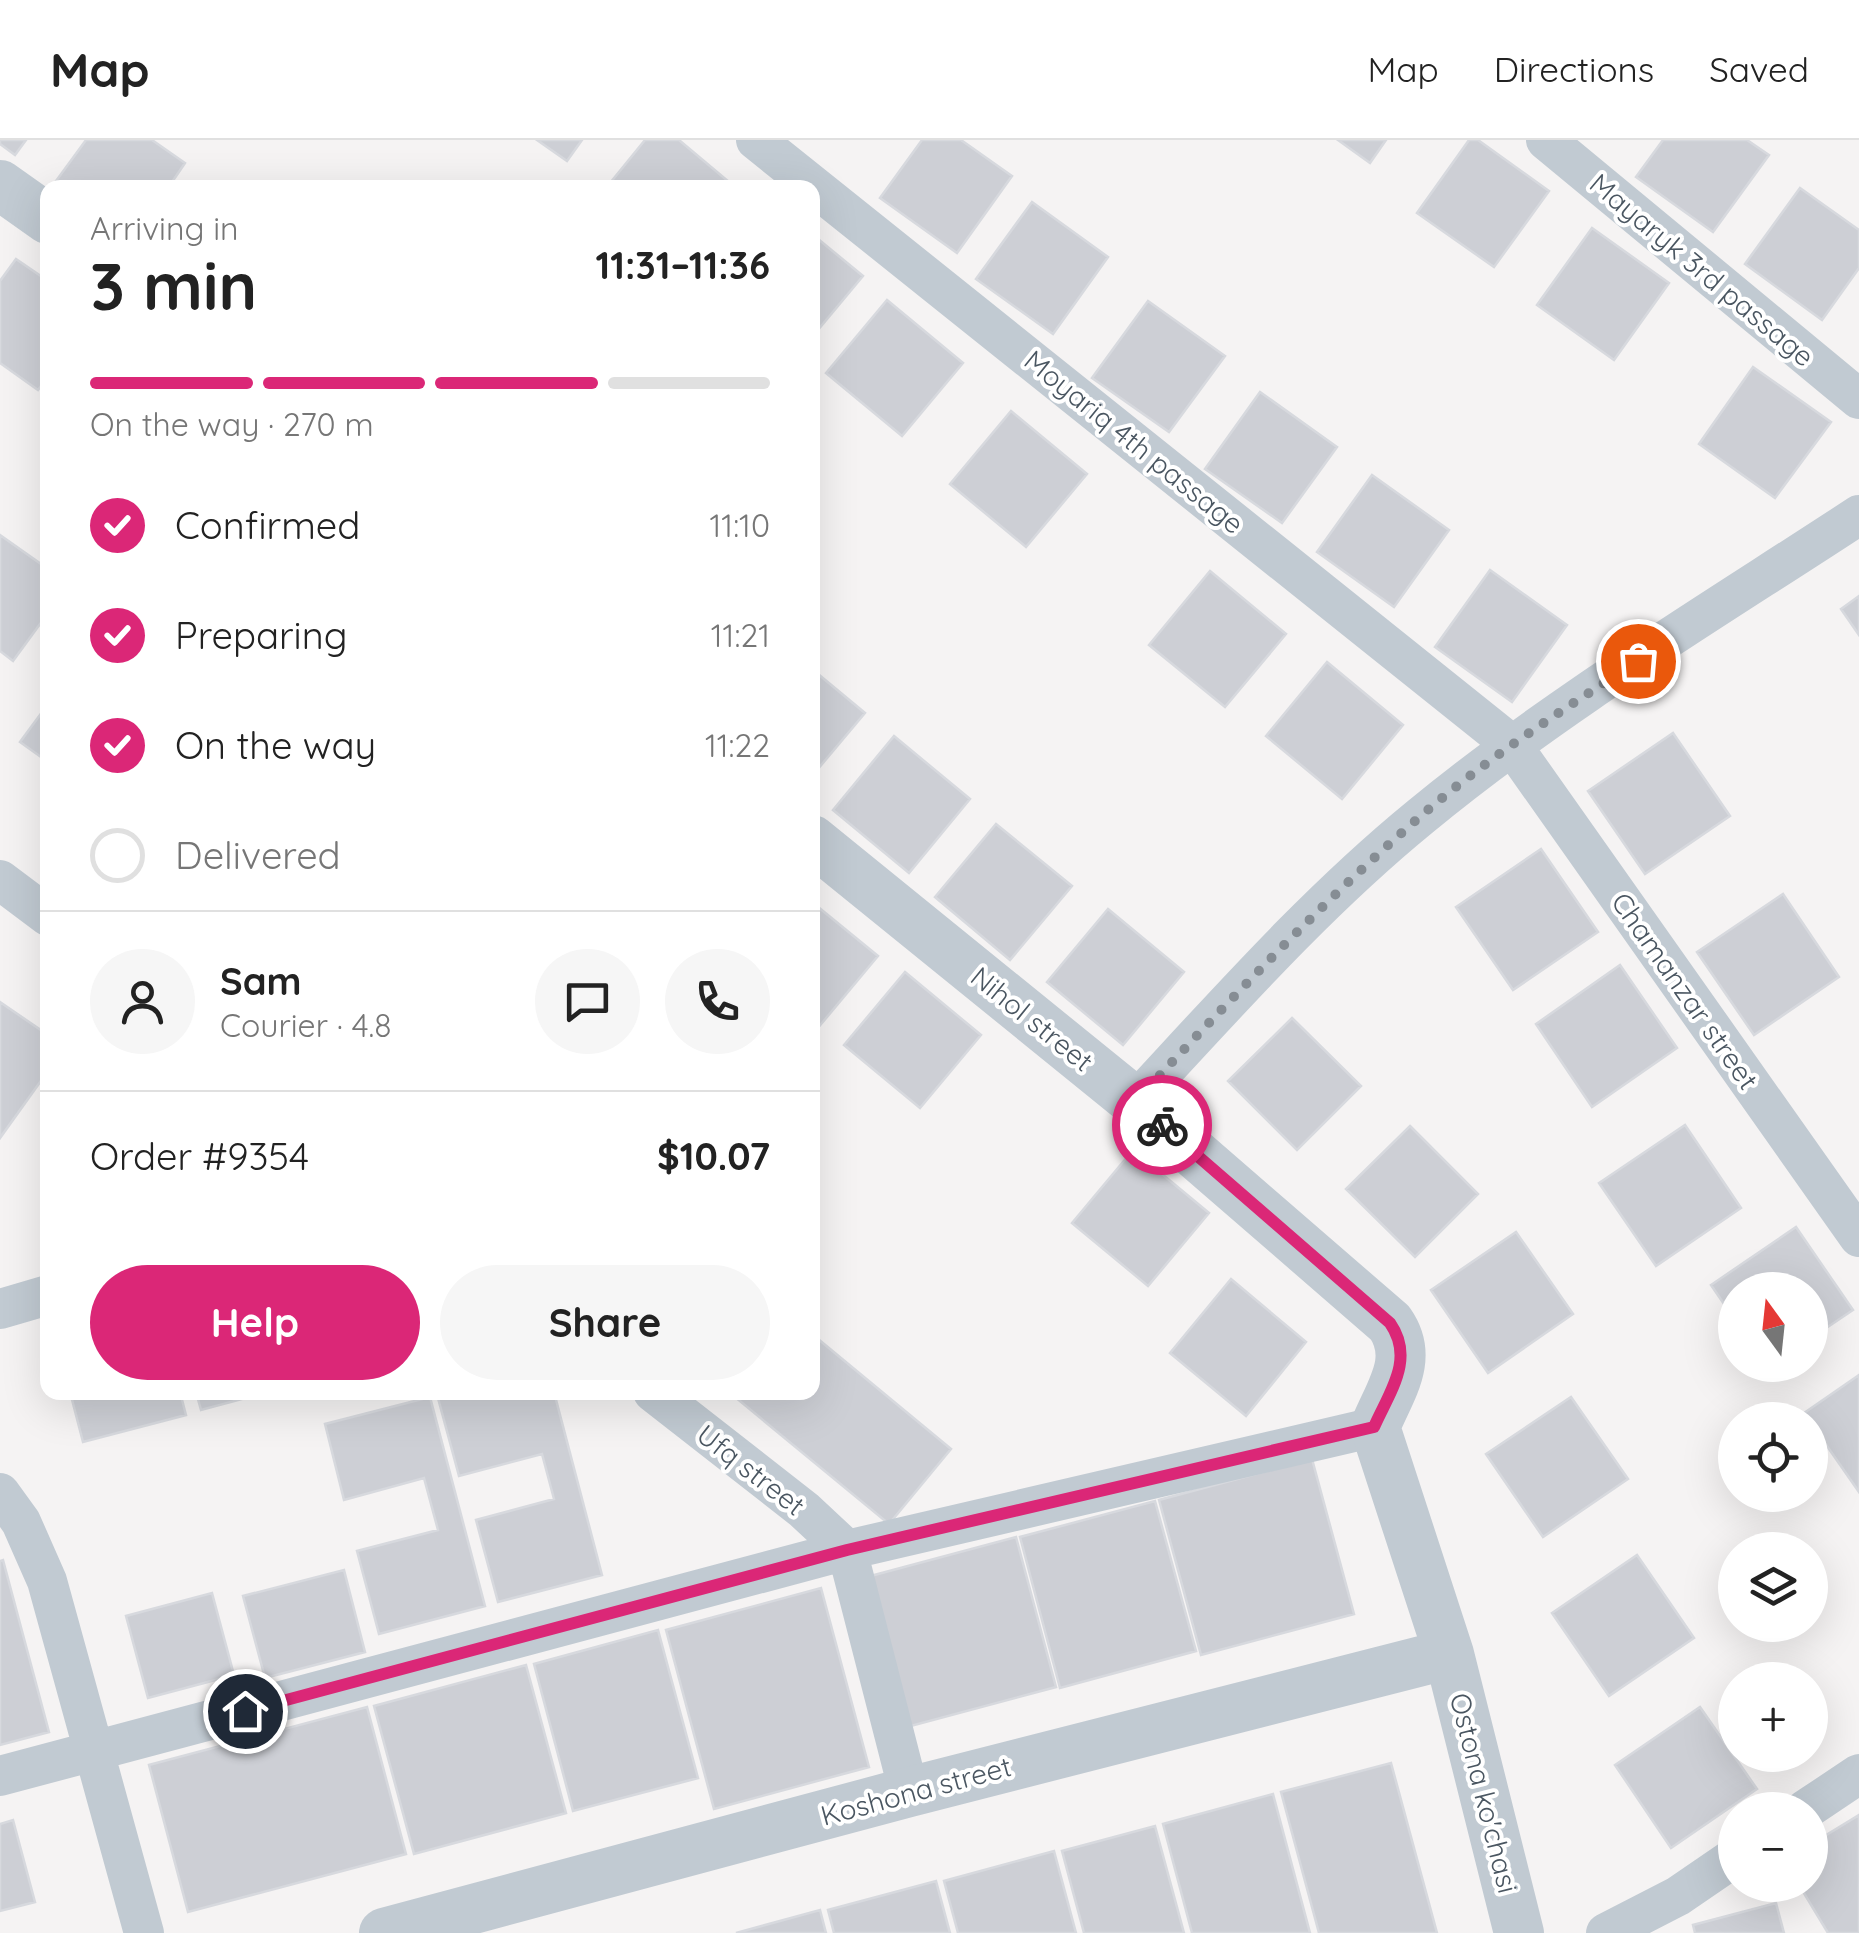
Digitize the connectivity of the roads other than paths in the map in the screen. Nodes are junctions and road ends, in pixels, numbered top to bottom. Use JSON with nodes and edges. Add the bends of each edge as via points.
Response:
{"nodes":[{"id":1,"x":756,"y":140,"type":"edge"},
{"id":2,"x":1546,"y":140,"type":"edge"},
{"id":3,"x":806,"y":180,"type":"edge"},
{"id":4,"x":0,"y":185,"type":"edge"},
{"id":5,"x":820,"y":191,"type":"edge"},
{"id":6,"x":40,"y":213,"type":"edge"},
{"id":7,"x":1859,"y":399,"type":"edge"},
{"id":8,"x":1859,"y":514,"type":"edge"},
{"id":9,"x":1511,"y":744,"type":"junction"},
{"id":10,"x":820,"y":846,"type":"edge"},
{"id":11,"x":0,"y":880,"type":"edge"},
{"id":12,"x":40,"y":900,"type":"edge"},
{"id":13,"x":1135,"y":1102,"type":"junction"},
{"id":14,"x":1859,"y":1237,"type":"edge"},
{"id":15,"x":40,"y":1297,"type":"edge"},
{"id":16,"x":0,"y":1309,"type":"edge"},
{"id":17,"x":663,"y":1400,"type":"edge"},
{"id":18,"x":1374,"y":1427,"type":"junction"},
{"id":19,"x":0,"y":1493,"type":"edge"},
{"id":20,"x":847,"y":1550,"type":"junction"},
{"id":21,"x":1449,"y":1654,"type":"junction"},
{"id":22,"x":95,"y":1751,"type":"junction"},
{"id":23,"x":1859,"y":1774,"type":"edge"},
{"id":24,"x":0,"y":1776,"type":"edge"},
{"id":25,"x":909,"y":1792,"type":"junction"},
{"id":26,"x":1828,"y":1795,"type":"edge"},
{"id":27,"x":1718,"y":1869,"type":"edge"},
{"id":28,"x":144,"y":1933,"type":"edge"},
{"id":29,"x":384,"y":1933,"type":"edge"},
{"id":30,"x":1519,"y":1933,"type":"edge"},
{"id":31,"x":1606,"y":1933,"type":"edge"}],
"edges":[{"from":1,"to":3,"type":"street","name":"Moyariq 4th passage"},
{"from":2,"to":7,"type":"street","name":"Mayaryk 3rd passage"},
{"from":4,"to":6,"type":"street"},
{"from":5,"to":9,"type":"street","name":"Moyariq 4th passage"},
{"from":8,"to":9,"type":"street"},
{"from":9,"to":13,"type":"street","via":[[1416,820],[1274,953]]},
{"from":9,"to":14,"type":"street","name":"Chamanzar street"},
{"from":10,"to":13,"type":"street","name":"Nihol street"},
{"from":11,"to":12,"type":"street"},
{"from":13,"to":18,"type":"street","name":"Nihol street","via":[[1390,1323],[1403,1358]]},
{"from":15,"to":16,"type":"street"},
{"from":17,"to":20,"type":"street","name":"Ufq street"},
{"from":18,"to":20,"type":"street"},
{"from":18,"to":21,"type":"street","name":"Ostona ko'chasi"},
{"from":19,"to":22,"type":"street","via":[[47,1581]]},
{"from":20,"to":22,"type":"street"},
{"from":20,"to":25,"type":"street"},
{"from":21,"to":25,"type":"street","name":"Koshona street"},
{"from":21,"to":30,"type":"street","name":"Ostona ko'chasi"},
{"from":22,"to":24,"type":"street"},
{"from":22,"to":28,"type":"street"},
{"from":23,"to":26,"type":"street"},
{"from":25,"to":29,"type":"street","name":"Koshona street"},
{"from":27,"to":31,"type":"street"}]}
